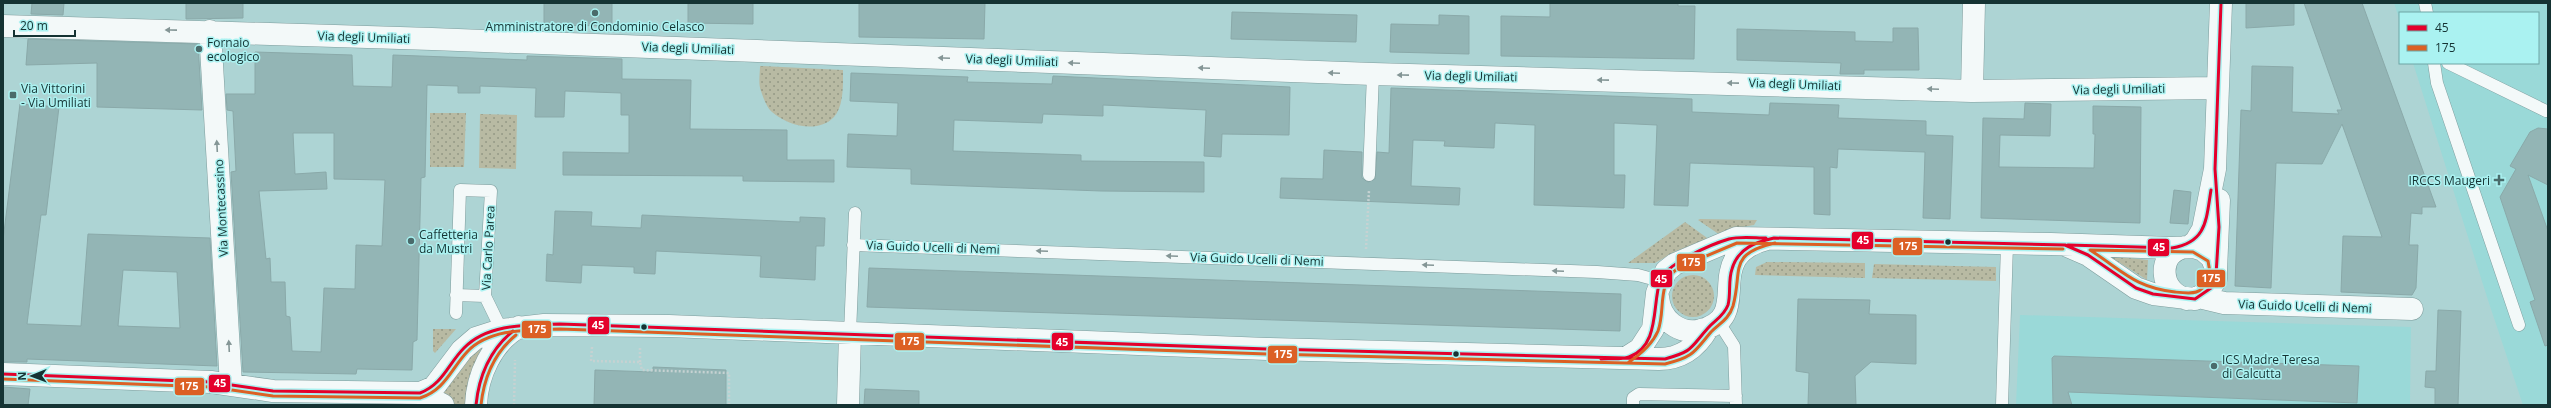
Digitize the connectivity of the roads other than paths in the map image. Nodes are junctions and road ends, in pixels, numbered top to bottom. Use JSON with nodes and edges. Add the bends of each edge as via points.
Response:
{"nodes":[{"id":1,"x":1974,"y":3,"type":"edge"},
{"id":2,"x":2221,"y":3,"type":"edge"},
{"id":3,"x":3,"y":26,"type":"edge"},
{"id":4,"x":210,"y":31,"type":"junction"},
{"id":5,"x":2434,"y":64,"type":"edge"},
{"id":6,"x":2450,"y":64,"type":"edge"},
{"id":7,"x":1373,"y":74,"type":"junction"},
{"id":8,"x":2217,"y":88,"type":"junction"},
{"id":9,"x":1972,"y":91,"type":"junction"},
{"id":10,"x":2546,"y":111,"type":"dead end"},
{"id":11,"x":2215,"y":169,"type":"junction"},
{"id":12,"x":1369,"y":175,"type":"road end"},
{"id":13,"x":855,"y":213,"type":"dead end"},
{"id":14,"x":1774,"y":238,"type":"junction"},
{"id":15,"x":2006,"y":244,"type":"junction"},
{"id":16,"x":853,"y":245,"type":"junction"},
{"id":17,"x":2065,"y":245,"type":"junction"},
{"id":18,"x":2187,"y":247,"type":"junction"},
{"id":19,"x":1688,"y":259,"type":"junction"},
{"id":20,"x":2216,"y":274,"type":"junction"},
{"id":21,"x":1658,"y":288,"type":"junction"},
{"id":22,"x":1730,"y":294,"type":"junction"},
{"id":23,"x":456,"y":295,"type":"junction"},
{"id":24,"x":486,"y":296,"type":"junction"},
{"id":25,"x":2193,"y":298,"type":"junction"},
{"id":26,"x":2412,"y":309,"type":"dead end"},
{"id":27,"x":456,"y":313,"type":"dead end"},
{"id":28,"x":1713,"y":325,"type":"junction"},
{"id":29,"x":2519,"y":325,"type":"dead end"},
{"id":30,"x":509,"y":331,"type":"junction"},
{"id":31,"x":850,"y":333,"type":"junction"},
{"id":32,"x":1626,"y":358,"type":"junction"},
{"id":33,"x":3,"y":374,"type":"edge"},
{"id":34,"x":234,"y":392,"type":"edge"},
{"id":35,"x":420,"y":393,"type":"junction"},
{"id":36,"x":1682,"y":400,"type":"edge"},
{"id":37,"x":1736,"y":400,"type":"edge"},
{"id":38,"x":443,"y":405,"type":"edge"},
{"id":39,"x":476,"y":405,"type":"edge"},
{"id":40,"x":848,"y":405,"type":"edge"},
{"id":41,"x":1633,"y":405,"type":"edge"},
{"id":42,"x":2002,"y":405,"type":"edge"}],
"edges":[{"from":1,"to":9,"type":"street"},
{"from":2,"to":8,"type":"street"},
{"from":4,"to":3,"type":"street","name":"Via degli Umiliati","one_way":true},
{"from":7,"to":4,"type":"street","name":"Via degli Umiliati","one_way":true},
{"from":34,"to":4,"type":"street","name":"Via Montecassino","one_way":true},
{"from":5,"to":29,"type":"lane","via":[[2437,83]]},
{"from":6,"to":10,"type":"lane"},
{"from":9,"to":7,"type":"street","name":"Via degli Umiliati","one_way":true},
{"from":7,"to":12,"type":"lane"},
{"from":8,"to":9,"type":"street","name":"Via degli Umiliati"},
{"from":8,"to":11,"type":"street"},
{"from":11,"to":18,"type":"street","via":[[2203,229],[2196,241]]},
{"from":11,"to":20,"type":"street","via":[[2220,215]]},
{"from":13,"to":16,"type":"lane","name":"Via Guido Ucelli di Nemi"},
{"from":14,"to":15,"type":"street","name":"Via Guido Ucelli di Nemi"},
{"from":14,"to":19,"type":"street","name":"Via Guido Ucelli di Nemi","via":[[1730,239]]},
{"from":14,"to":22,"type":"street","name":"Via Guido Ucelli di Nemi","via":[[1753,243],[1739,255],[1732,268]]},
{"from":15,"to":17,"type":"street","name":"Via Guido Ucelli di Nemi"},
{"from":15,"to":42,"type":"lane"},
{"from":21,"to":16,"type":"lane","name":"Via Guido Ucelli di Nemi","one_way":true,"via":[[1638,275],[1597,272]]},
{"from":16,"to":31,"type":"lane","name":"Via Guido Ucelli di Nemi"},
{"from":17,"to":18,"type":"street","name":"Via Guido Ucelli di Nemi"},
{"from":17,"to":25,"type":"street","name":"Via Guido Ucelli di Nemi","via":[[2088,255],[2142,290]]},
{"from":18,"to":20,"type":"street","name":"Via Guido Ucelli di Nemi","via":[[2198,248],[2208,253]]},
{"from":18,"to":25,"type":"street","name":"Via Guido Ucelli di Nemi","via":[[2177,250],[2169,257],[2164,273],[2171,291]]},
{"from":19,"to":21,"type":"street","name":"Via Guido Ucelli di Nemi","via":[[1666,271]]},
{"from":19,"to":22,"type":"street","via":[[1704,260],[1715,266],[1728,283]]},
{"from":20,"to":25,"type":"street","via":[[2211,288]]},
{"from":21,"to":28,"type":"street","via":[[1662,313],[1674,326],[1690,331]]},
{"from":21,"to":32,"type":"street","via":[[1653,329],[1640,349]]},
{"from":22,"to":28,"type":"street","name":"Via Guido Ucelli di Nemi","via":[[1728,304]]},
{"from":23,"to":24,"type":"lane","name":"Via Carlo Parea"},
{"from":23,"to":24,"type":"lane","name":"Via Carlo Parea","via":[[460,190],[491,191]]},
{"from":23,"to":27,"type":"lane","name":"Via Carlo Parea"},
{"from":24,"to":30,"type":"lane","name":"Via Carlo Parea"},
{"from":25,"to":26,"type":"street","name":"Via Guido Ucelli di Nemi","via":[[2224,303]]},
{"from":28,"to":32,"type":"street","name":"Via Guido Ucelli di Nemi","via":[[1700,342],[1675,357]]},
{"from":28,"to":37,"type":"lane","via":[[1734,346]]},
{"from":30,"to":31,"type":"street","name":"Via Guido Ucelli di Nemi","via":[[560,324]]},
{"from":30,"to":35,"type":"street","name":"Via Guido Ucelli di Nemi","via":[[470,342],[434,387]]},
{"from":30,"to":39,"type":"street","via":[[492,353],[483,372]]},
{"from":31,"to":32,"type":"street","name":"Via Guido Ucelli di Nemi","via":[[1275,349]]},
{"from":31,"to":40,"type":"street"},
{"from":33,"to":34,"type":"street"},
{"from":34,"to":35,"type":"street"},
{"from":35,"to":38,"type":"street"},
{"from":36,"to":37,"type":"lane"},
{"from":36,"to":41,"type":"lane","via":[[1639,394],[1635,395]]}]}
